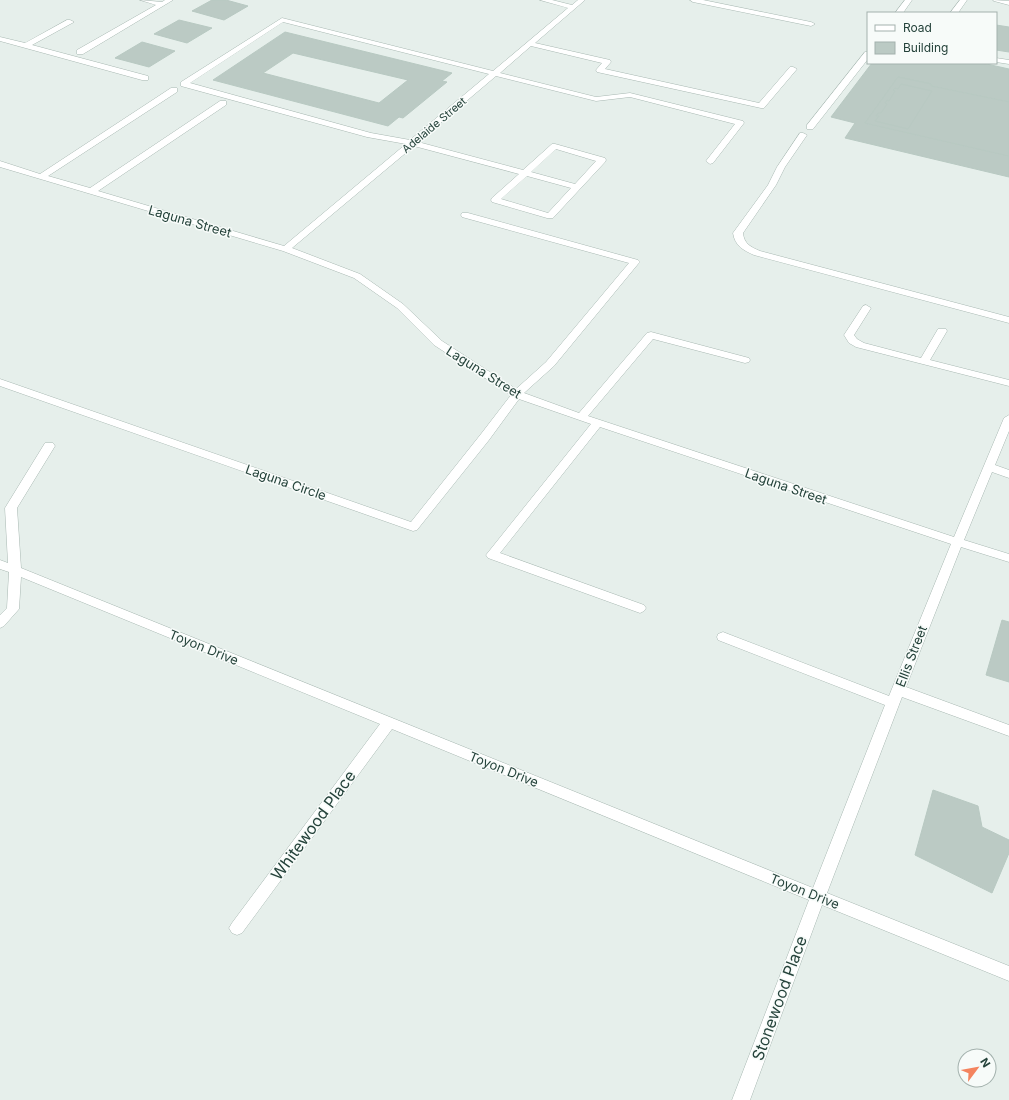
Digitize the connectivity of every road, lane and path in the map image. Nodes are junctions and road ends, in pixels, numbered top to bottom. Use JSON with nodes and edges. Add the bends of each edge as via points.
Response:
{"nodes":[{"id":1,"x":143,"y":0,"type":"edge"},
{"id":2,"x":170,"y":0,"type":"edge"},
{"id":3,"x":543,"y":0,"type":"edge"},
{"id":4,"x":582,"y":0,"type":"edge"},
{"id":5,"x":693,"y":0,"type":"edge"},
{"id":6,"x":909,"y":0,"type":"edge"},
{"id":7,"x":964,"y":0,"type":"edge"},
{"id":8,"x":996,"y":0,"type":"edge"},
{"id":9,"x":1009,"y":3,"type":"edge"},
{"id":10,"x":162,"y":4,"type":"junction"},
{"id":11,"x":574,"y":7,"type":"junction"},
{"id":12,"x":900,"y":12,"type":"edge"},
{"id":13,"x":955,"y":12,"type":"edge"},
{"id":14,"x":70,"y":22,"type":"dead end"},
{"id":15,"x":811,"y":24,"type":"dead end"},
{"id":16,"x":0,"y":39,"type":"edge"},
{"id":17,"x":530,"y":44,"type":"junction"},
{"id":18,"x":26,"y":46,"type":"junction"},
{"id":19,"x":80,"y":52,"type":"dead end"},
{"id":20,"x":867,"y":55,"type":"edge"},
{"id":21,"x":997,"y":60,"type":"edge"},
{"id":22,"x":1009,"y":62,"type":"edge"},
{"id":23,"x":793,"y":69,"type":"dead end"},
{"id":24,"x":495,"y":74,"type":"junction"},
{"id":25,"x":145,"y":78,"type":"dead end"},
{"id":26,"x":174,"y":90,"type":"dead end"},
{"id":27,"x":223,"y":103,"type":"dead end"},
{"id":28,"x":810,"y":128,"type":"dead end"},
{"id":29,"x":803,"y":135,"type":"dead end"},
{"id":30,"x":412,"y":143,"type":"junction"},
{"id":31,"x":710,"y":161,"type":"dead end"},
{"id":32,"x":2,"y":167,"type":"edge"},
{"id":33,"x":525,"y":173,"type":"junction"},
{"id":34,"x":42,"y":177,"type":"junction"},
{"id":35,"x":576,"y":187,"type":"junction"},
{"id":36,"x":90,"y":192,"type":"junction"},
{"id":37,"x":465,"y":215,"type":"dead end"},
{"id":38,"x":286,"y":249,"type":"junction"},
{"id":39,"x":866,"y":308,"type":"dead end"},
{"id":40,"x":1009,"y":320,"type":"edge"},
{"id":41,"x":942,"y":332,"type":"dead end"},
{"id":42,"x":745,"y":360,"type":"dead end"},
{"id":43,"x":925,"y":360,"type":"junction"},
{"id":44,"x":0,"y":382,"type":"edge"},
{"id":45,"x":1009,"y":383,"type":"edge"},
{"id":46,"x":517,"y":394,"type":"junction"},
{"id":47,"x":581,"y":417,"type":"junction"},
{"id":48,"x":598,"y":423,"type":"junction"},
{"id":49,"x":1008,"y":424,"type":"edge"},
{"id":50,"x":49,"y":446,"type":"dead end"},
{"id":51,"x":989,"y":467,"type":"junction"},
{"id":52,"x":1009,"y":474,"type":"edge"},
{"id":53,"x":957,"y":542,"type":"junction"},
{"id":54,"x":1009,"y":558,"type":"edge"},
{"id":55,"x":0,"y":564,"type":"edge"},
{"id":56,"x":15,"y":570,"type":"junction"},
{"id":57,"x":640,"y":608,"type":"dead end"},
{"id":58,"x":0,"y":623,"type":"edge"},
{"id":59,"x":723,"y":637,"type":"dead end"},
{"id":60,"x":895,"y":697,"type":"junction"},
{"id":61,"x":389,"y":722,"type":"junction"},
{"id":62,"x":1009,"y":731,"type":"edge"},
{"id":63,"x":817,"y":896,"type":"junction"},
{"id":64,"x":237,"y":928,"type":"dead end"},
{"id":65,"x":1009,"y":974,"type":"edge"},
{"id":66,"x":742,"y":1100,"type":"edge"}],
"edges":[{"from":1,"to":10,"type":"street"},
{"from":2,"to":10,"type":"street"},
{"from":3,"to":11,"type":"street"},
{"from":4,"to":11,"type":"street","name":"Adelaide Street"},
{"from":5,"to":15,"type":"street"},
{"from":6,"to":12,"type":"street"},
{"from":7,"to":13,"type":"street"},
{"from":8,"to":9,"type":"street"},
{"from":10,"to":19,"type":"street"},
{"from":11,"to":17,"type":"street","name":"Adelaide Street"},
{"from":14,"to":18,"type":"street"},
{"from":16,"to":18,"type":"street"},
{"from":17,"to":23,"type":"street","via":[[607,62],[600,70],[761,106]]},
{"from":17,"to":24,"type":"street","name":"Adelaide Street"},
{"from":18,"to":25,"type":"street"},
{"from":20,"to":28,"type":"street"},
{"from":21,"to":22,"type":"street"},
{"from":24,"to":30,"type":"street","name":"Adelaide Street"},
{"from":24,"to":30,"type":"street","via":[[282,20],[184,84],[370,135]]},
{"from":24,"to":31,"type":"street","via":[[596,99],[630,95],[740,123]]},
{"from":26,"to":34,"type":"street"},
{"from":27,"to":36,"type":"street"},
{"from":29,"to":40,"type":"street","via":[[738,233],[738,240],[744,247],[756,253]]},
{"from":30,"to":33,"type":"street"},
{"from":30,"to":38,"type":"street","name":"Adelaide Street"},
{"from":32,"to":34,"type":"street","name":"Laguna Street"},
{"from":33,"to":35,"type":"street"},
{"from":33,"to":35,"type":"street","via":[[555,146],[602,160]]},
{"from":33,"to":35,"type":"street","via":[[495,200],[550,216]]},
{"from":34,"to":36,"type":"street","name":"Laguna Street"},
{"from":36,"to":38,"type":"street","name":"Laguna Street"},
{"from":37,"to":46,"type":"street","via":[[635,262],[550,364]]},
{"from":38,"to":46,"type":"street","name":"Laguna Street","via":[[357,276],[400,306],[438,343]]},
{"from":39,"to":43,"type":"street","via":[[849,335],[853,341],[860,345]]},
{"from":41,"to":43,"type":"street"},
{"from":42,"to":47,"type":"street","via":[[651,335]]},
{"from":43,"to":45,"type":"street"},
{"from":44,"to":46,"type":"street","name":"Laguna Circle","via":[[412,527]]},
{"from":46,"to":47,"type":"street","name":"Laguna Street"},
{"from":47,"to":48,"type":"street","name":"Laguna Street"},
{"from":48,"to":53,"type":"street","name":"Laguna Street"},
{"from":48,"to":57,"type":"street","via":[[492,555]]},
{"from":49,"to":51,"type":"street","name":"Ellis Street"},
{"from":50,"to":56,"type":"street","via":[[11,508]]},
{"from":51,"to":52,"type":"street"},
{"from":51,"to":53,"type":"street","name":"Ellis Street"},
{"from":53,"to":54,"type":"street","name":"Laguna Street"},
{"from":53,"to":60,"type":"street","name":"Ellis Street"},
{"from":55,"to":56,"type":"street","name":"Toyon Drive"},
{"from":56,"to":58,"type":"street","via":[[13,609]]},
{"from":56,"to":61,"type":"street","name":"Toyon Drive"},
{"from":59,"to":60,"type":"street"},
{"from":60,"to":62,"type":"street"},
{"from":60,"to":63,"type":"street","name":"Ellis Street"},
{"from":61,"to":63,"type":"street","name":"Toyon Drive"},
{"from":61,"to":64,"type":"street","name":"Whitewood Place"},
{"from":63,"to":65,"type":"street","name":"Toyon Drive"},
{"from":63,"to":66,"type":"street","name":"Stonewood Place"}]}
